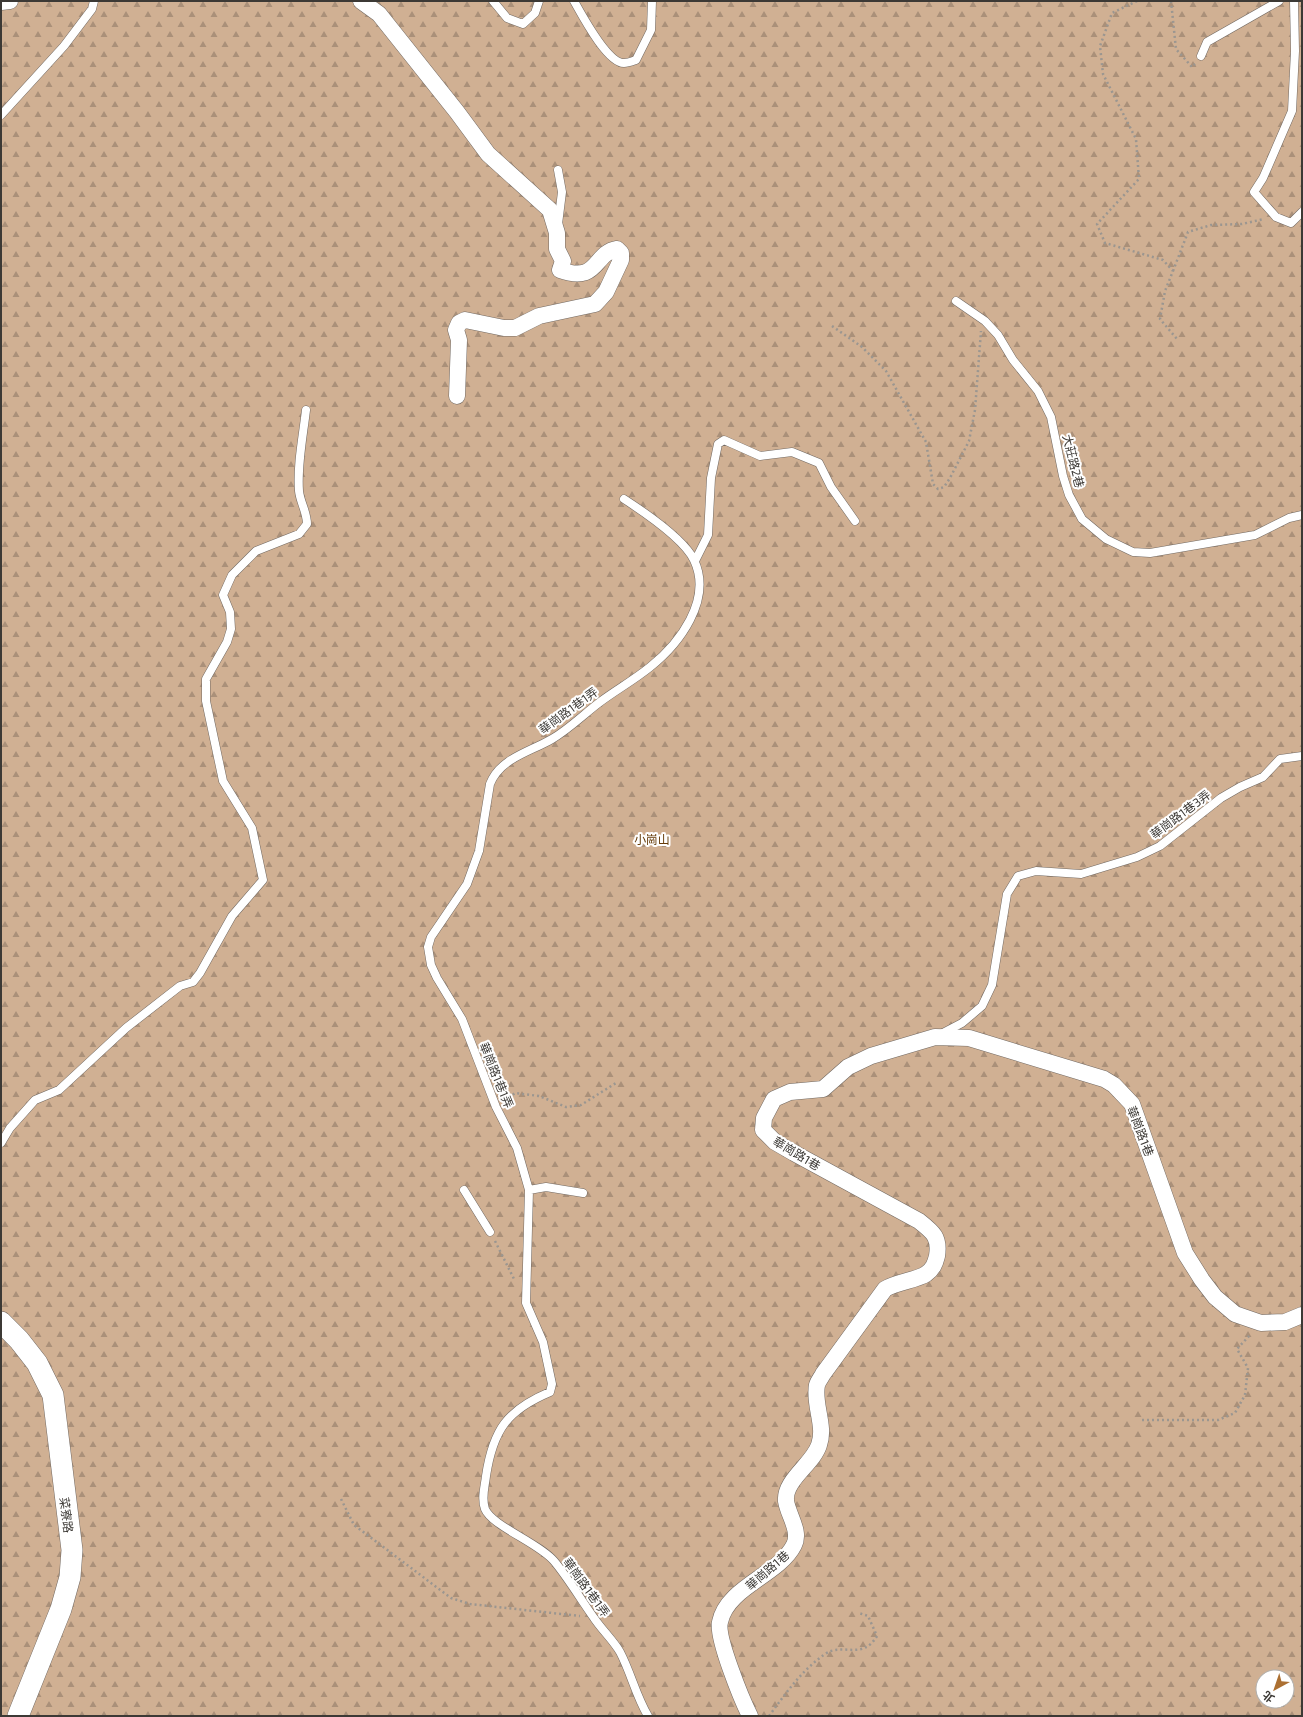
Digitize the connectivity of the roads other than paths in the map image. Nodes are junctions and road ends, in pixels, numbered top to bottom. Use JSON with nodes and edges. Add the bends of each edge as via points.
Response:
{"nodes":[{"id":1,"x":10,"y":1,"type":"edge"},
{"id":2,"x":94,"y":1,"type":"edge"},
{"id":3,"x":361,"y":1,"type":"edge"},
{"id":4,"x":493,"y":1,"type":"edge"},
{"id":5,"x":539,"y":1,"type":"edge"},
{"id":6,"x":574,"y":1,"type":"edge"},
{"id":7,"x":652,"y":1,"type":"edge"},
{"id":8,"x":1279,"y":1,"type":"edge"},
{"id":9,"x":1294,"y":1,"type":"edge"},
{"id":10,"x":1,"y":2,"type":"edge"},
{"id":11,"x":1201,"y":56,"type":"road end"},
{"id":12,"x":1,"y":116,"type":"edge"},
{"id":13,"x":558,"y":170,"type":"dead end"},
{"id":14,"x":1302,"y":212,"type":"edge"},
{"id":15,"x":557,"y":233,"type":"junction"},
{"id":16,"x":956,"y":301,"type":"dead end"},
{"id":17,"x":456,"y":396,"type":"dead end"},
{"id":18,"x":306,"y":410,"type":"dead end"},
{"id":19,"x":624,"y":499,"type":"dead end"},
{"id":20,"x":1302,"y":515,"type":"edge"},
{"id":21,"x":855,"y":521,"type":"dead end"},
{"id":22,"x":695,"y":561,"type":"junction"},
{"id":23,"x":1302,"y":756,"type":"edge"},
{"id":24,"x":935,"y":1037,"type":"junction"},
{"id":25,"x":1,"y":1143,"type":"edge"},
{"id":26,"x":464,"y":1190,"type":"dead end"},
{"id":27,"x":529,"y":1190,"type":"junction"},
{"id":28,"x":583,"y":1193,"type":"dead end"},
{"id":29,"x":490,"y":1232,"type":"road end"},
{"id":30,"x":1302,"y":1315,"type":"edge"},
{"id":31,"x":1,"y":1322,"type":"edge"},
{"id":32,"x":18,"y":1716,"type":"edge"},
{"id":33,"x":648,"y":1716,"type":"edge"},
{"id":34,"x":750,"y":1716,"type":"edge"}],
"edges":[{"from":1,"to":10,"type":"street"},
{"from":2,"to":12,"type":"lane","via":[[92,9],[64,46]]},
{"from":3,"to":15,"type":"street","via":[[379,14],[488,154],[550,210]]},
{"from":4,"to":5,"type":"lane","via":[[508,18],[523,24],[535,13]]},
{"from":6,"to":7,"type":"lane","via":[[591,31],[613,58],[623,63],[636,60],[652,30]]},
{"from":8,"to":11,"type":"lane","via":[[1207,42]]},
{"from":9,"to":14,"type":"lane","via":[[1292,111],[1263,178],[1254,192],[1276,216],[1291,223]]},
{"from":13,"to":15,"type":"lane","via":[[562,192]]},
{"from":15,"to":17,"type":"street","via":[[557,249],[563,261],[560,270],[572,274],[584,273],[610,250],[616,249],[621,253],[621,260],[606,292],[595,304],[539,316],[515,328],[465,320],[459,323],[456,330],[459,340]]},
{"from":16,"to":20,"type":"lane","name":"大莊路2巷","via":[[985,321],[998,335],[1013,360],[1038,391],[1051,417],[1069,495],[1082,519],[1106,539],[1132,552],[1150,553],[1255,535],[1289,518]]},
{"from":18,"to":25,"type":"lane","via":[[299,492],[307,524],[299,534],[256,551],[232,575],[223,595],[230,612],[231,629],[227,642],[206,679],[206,701],[223,781],[252,828],[263,880],[232,916],[193,982],[180,986],[126,1028],[59,1090],[35,1100],[10,1128]]},
{"from":19,"to":22,"type":"lane","name":"華崗路1巷1弄","via":[[669,532]]},
{"from":21,"to":22,"type":"lane","via":[[831,487],[819,463],[792,452],[760,456],[724,440],[718,444],[711,478],[708,535]]},
{"from":22,"to":27,"type":"lane","name":"華崗路1巷1弄","via":[[699,576],[699,596],[692,618],[674,644],[650,667],[553,738],[501,766],[494,775],[490,784],[478,851],[467,884],[431,937],[428,947],[431,965],[462,1019],[496,1107],[517,1148]]},
{"from":23,"to":24,"type":"lane","name":"華崗路1巷3弄","via":[[1280,759],[1263,777],[1221,798],[1160,846],[1137,858],[1081,874],[1036,871],[1018,876],[1007,894],[992,985],[982,1006],[962,1023]]},
{"from":24,"to":30,"type":"street","name":"華崗路1巷","via":[[968,1038],[1104,1079],[1114,1086],[1132,1104],[1185,1252],[1215,1297],[1235,1314],[1261,1323],[1285,1322]]},
{"from":24,"to":34,"type":"street","name":"華崗路1巷","via":[[871,1056],[848,1067],[823,1090],[790,1092],[774,1099],[764,1118],[763,1130],[775,1142],[919,1221],[931,1231],[939,1245],[935,1264],[926,1274],[885,1289],[817,1384],[821,1436],[819,1446],[789,1485],[786,1500],[796,1532],[795,1543],[789,1554],[734,1598],[719,1623],[721,1638]]},
{"from":26,"to":29,"type":"lane"},
{"from":27,"to":28,"type":"lane","via":[[546,1187]]},
{"from":27,"to":33,"type":"lane","name":"華崗路1巷1弄","via":[[526,1303],[543,1342],[552,1384],[550,1392],[528,1401],[506,1420],[497,1433],[489,1459],[483,1498],[485,1509],[496,1522],[530,1541],[553,1560],[620,1652]]},
{"from":31,"to":32,"type":"street","name":"菜寮路","via":[[37,1363],[52,1396],[72,1550],[70,1577],[61,1609]]}]}
